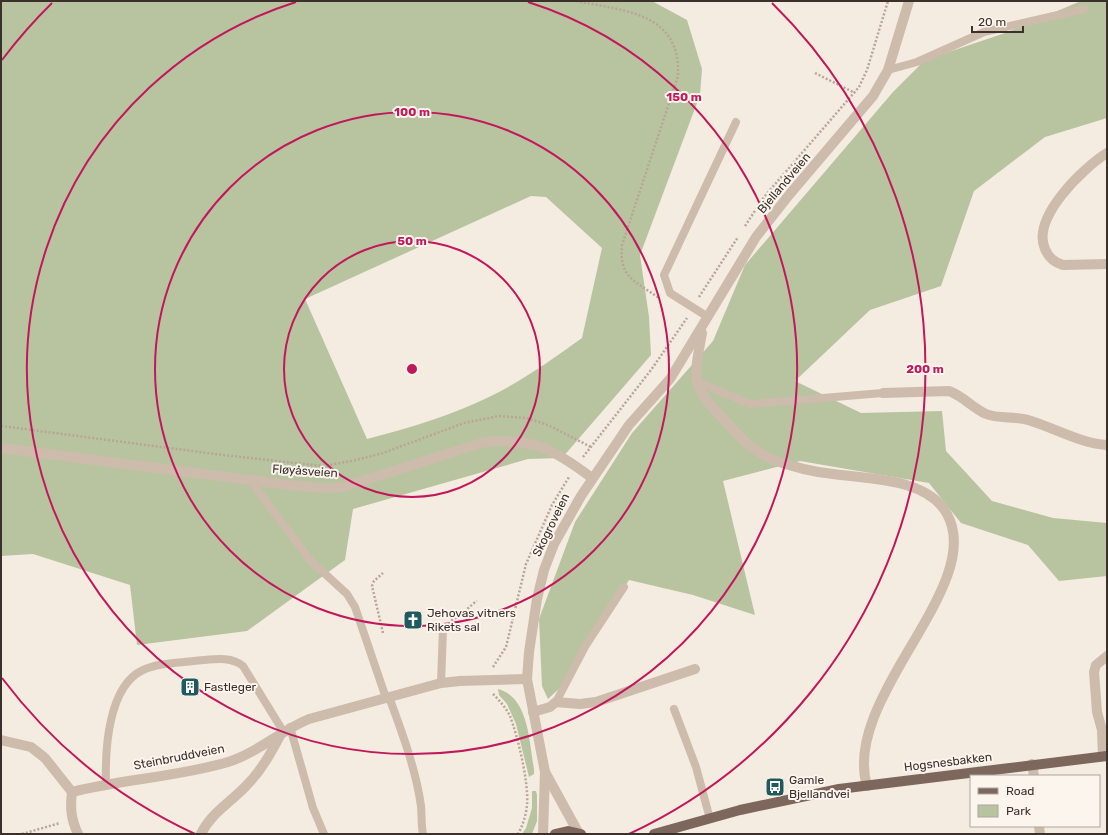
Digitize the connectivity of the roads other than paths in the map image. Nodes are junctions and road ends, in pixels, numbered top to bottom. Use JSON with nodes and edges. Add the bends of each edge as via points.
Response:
{"nodes":[{"id":1,"x":909,"y":1,"type":"edge"},
{"id":2,"x":1084,"y":9,"type":"dead end"},
{"id":3,"x":888,"y":70,"type":"junction"},
{"id":4,"x":736,"y":122,"type":"dead end"},
{"id":5,"x":1107,"y":153,"type":"edge"},
{"id":6,"x":1107,"y":264,"type":"edge"},
{"id":7,"x":708,"y":317,"type":"junction"},
{"id":8,"x":702,"y":327,"type":"junction"},
{"id":9,"x":670,"y":379,"type":"joint"},
{"id":10,"x":698,"y":382,"type":"junction"},
{"id":11,"x":883,"y":393,"type":"joint"},
{"id":12,"x":1107,"y":445,"type":"edge"},
{"id":13,"x":1,"y":448,"type":"edge"},
{"id":14,"x":592,"y":478,"type":"junction"},
{"id":15,"x":249,"y":479,"type":"junction"},
{"id":16,"x":624,"y":587,"type":"dead end"},
{"id":17,"x":443,"y":629,"type":"dead end"},
{"id":18,"x":1107,"y":656,"type":"edge"},
{"id":19,"x":696,"y":669,"type":"dead end"},
{"id":20,"x":528,"y":679,"type":"junction"},
{"id":21,"x":442,"y":684,"type":"junction"},
{"id":22,"x":388,"y":698,"type":"junction"},
{"id":23,"x":556,"y":702,"type":"junction"},
{"id":24,"x":674,"y":709,"type":"dead end"},
{"id":25,"x":533,"y":712,"type":"junction"},
{"id":26,"x":286,"y":729,"type":"junction"},
{"id":27,"x":1,"y":740,"type":"edge"},
{"id":28,"x":1105,"y":756,"type":"edge"},
{"id":29,"x":1032,"y":764,"type":"junction"},
{"id":30,"x":545,"y":772,"type":"junction"},
{"id":31,"x":1034,"y":775,"type":"edge"},
{"id":32,"x":106,"y":784,"type":"junction"},
{"id":33,"x":867,"y":786,"type":"junction"},
{"id":34,"x":72,"y":792,"type":"junction"},
{"id":35,"x":710,"y":819,"type":"junction"},
{"id":36,"x":579,"y":833,"type":"edge"},
{"id":37,"x":78,"y":834,"type":"edge"},
{"id":38,"x":200,"y":834,"type":"edge"},
{"id":39,"x":324,"y":834,"type":"edge"},
{"id":40,"x":422,"y":834,"type":"edge"},
{"id":41,"x":542,"y":834,"type":"edge"},
{"id":42,"x":555,"y":834,"type":"edge"},
{"id":43,"x":654,"y":834,"type":"edge"}],
"edges":[{"from":1,"to":3,"type":"street","name":"Bjellandveien"},
{"from":2,"to":3,"type":"lane","via":[[984,32],[917,62]]},
{"from":3,"to":7,"type":"street","name":"Bjellandveien","via":[[873,96],[756,237]]},
{"from":4,"to":7,"type":"lane","via":[[664,275],[670,293]]},
{"from":5,"to":6,"type":"street","via":[[1073,182],[1048,216],[1042,239],[1048,255],[1057,263]]},
{"from":7,"to":8,"type":"street","name":"Bjellandveien"},
{"from":8,"to":9,"type":"street","name":"Bjellandveien"},
{"from":8,"to":10,"type":"street","via":[[696,361]]},
{"from":9,"to":14,"type":"street","name":"Skogroveien","via":[[629,425]]},
{"from":10,"to":11,"type":"lane","via":[[750,404]]},
{"from":10,"to":33,"type":"street","via":[[698,389],[707,402],[743,440],[769,458],[797,467],[893,482],[922,491],[942,507],[953,527],[951,569],[883,695],[866,741],[864,775]]},
{"from":11,"to":12,"type":"street","via":[[949,391],[986,414],[1016,417],[1074,438]]},
{"from":13,"to":15,"type":"street","name":"Fløyåsveien"},
{"from":14,"to":15,"type":"street","name":"Fløyåsveien","via":[[564,458],[540,446],[503,440],[468,446],[343,486],[319,487]]},
{"from":14,"to":20,"type":"street","name":"Skogroveien","via":[[567,519],[544,570],[536,599]]},
{"from":15,"to":22,"type":"lane","via":[[310,560],[347,594],[355,607]]},
{"from":16,"to":23,"type":"lane","via":[[586,645]]},
{"from":17,"to":21,"type":"lane"},
{"from":18,"to":28,"type":"street","name":"Hogsnesbakken","via":[[1096,665],[1094,672],[1097,712]]},
{"from":19,"to":23,"type":"street","via":[[596,702]]},
{"from":20,"to":21,"type":"street","name":"Steinbruddveien"},
{"from":20,"to":25,"type":"street","name":"Skogroveien"},
{"from":21,"to":22,"type":"street","name":"Steinbruddveien"},
{"from":22,"to":26,"type":"street","name":"Steinbruddveien","via":[[309,719]]},
{"from":22,"to":40,"type":"lane","via":[[402,732],[421,806]]},
{"from":23,"to":25,"type":"street","via":[[550,707]]},
{"from":24,"to":35,"type":"lane","via":[[696,767]]},
{"from":25,"to":30,"type":"street","name":"Skogroveien"},
{"from":26,"to":32,"type":"street","name":"Steinbruddveien","via":[[254,750],[229,762]]},
{"from":26,"to":32,"type":"lane","via":[[238,662],[214,659],[152,666],[134,676],[117,701],[108,739]]},
{"from":26,"to":38,"type":"street","via":[[267,761],[246,786],[206,822]]},
{"from":26,"to":39,"type":"lane"},
{"from":27,"to":34,"type":"street","via":[[31,747],[45,758]]},
{"from":28,"to":29,"type":"main road","name":"Hogsnesbakken"},
{"from":29,"to":31,"type":"street"},
{"from":29,"to":33,"type":"main road","name":"Hogsnesbakken"},
{"from":30,"to":36,"type":"street","name":"Skogroveien"},
{"from":30,"to":41,"type":"street","name":"Skogroveien"},
{"from":32,"to":34,"type":"street","name":"Steinbruddveien"},
{"from":33,"to":35,"type":"main road","name":"Hogsnesbakken","via":[[792,798]]},
{"from":34,"to":37,"type":"street","via":[[70,807]]},
{"from":35,"to":43,"type":"main road","name":"Hogsnesbakken"},
{"from":36,"to":42,"type":"main road","via":[[568,831]]}]}
